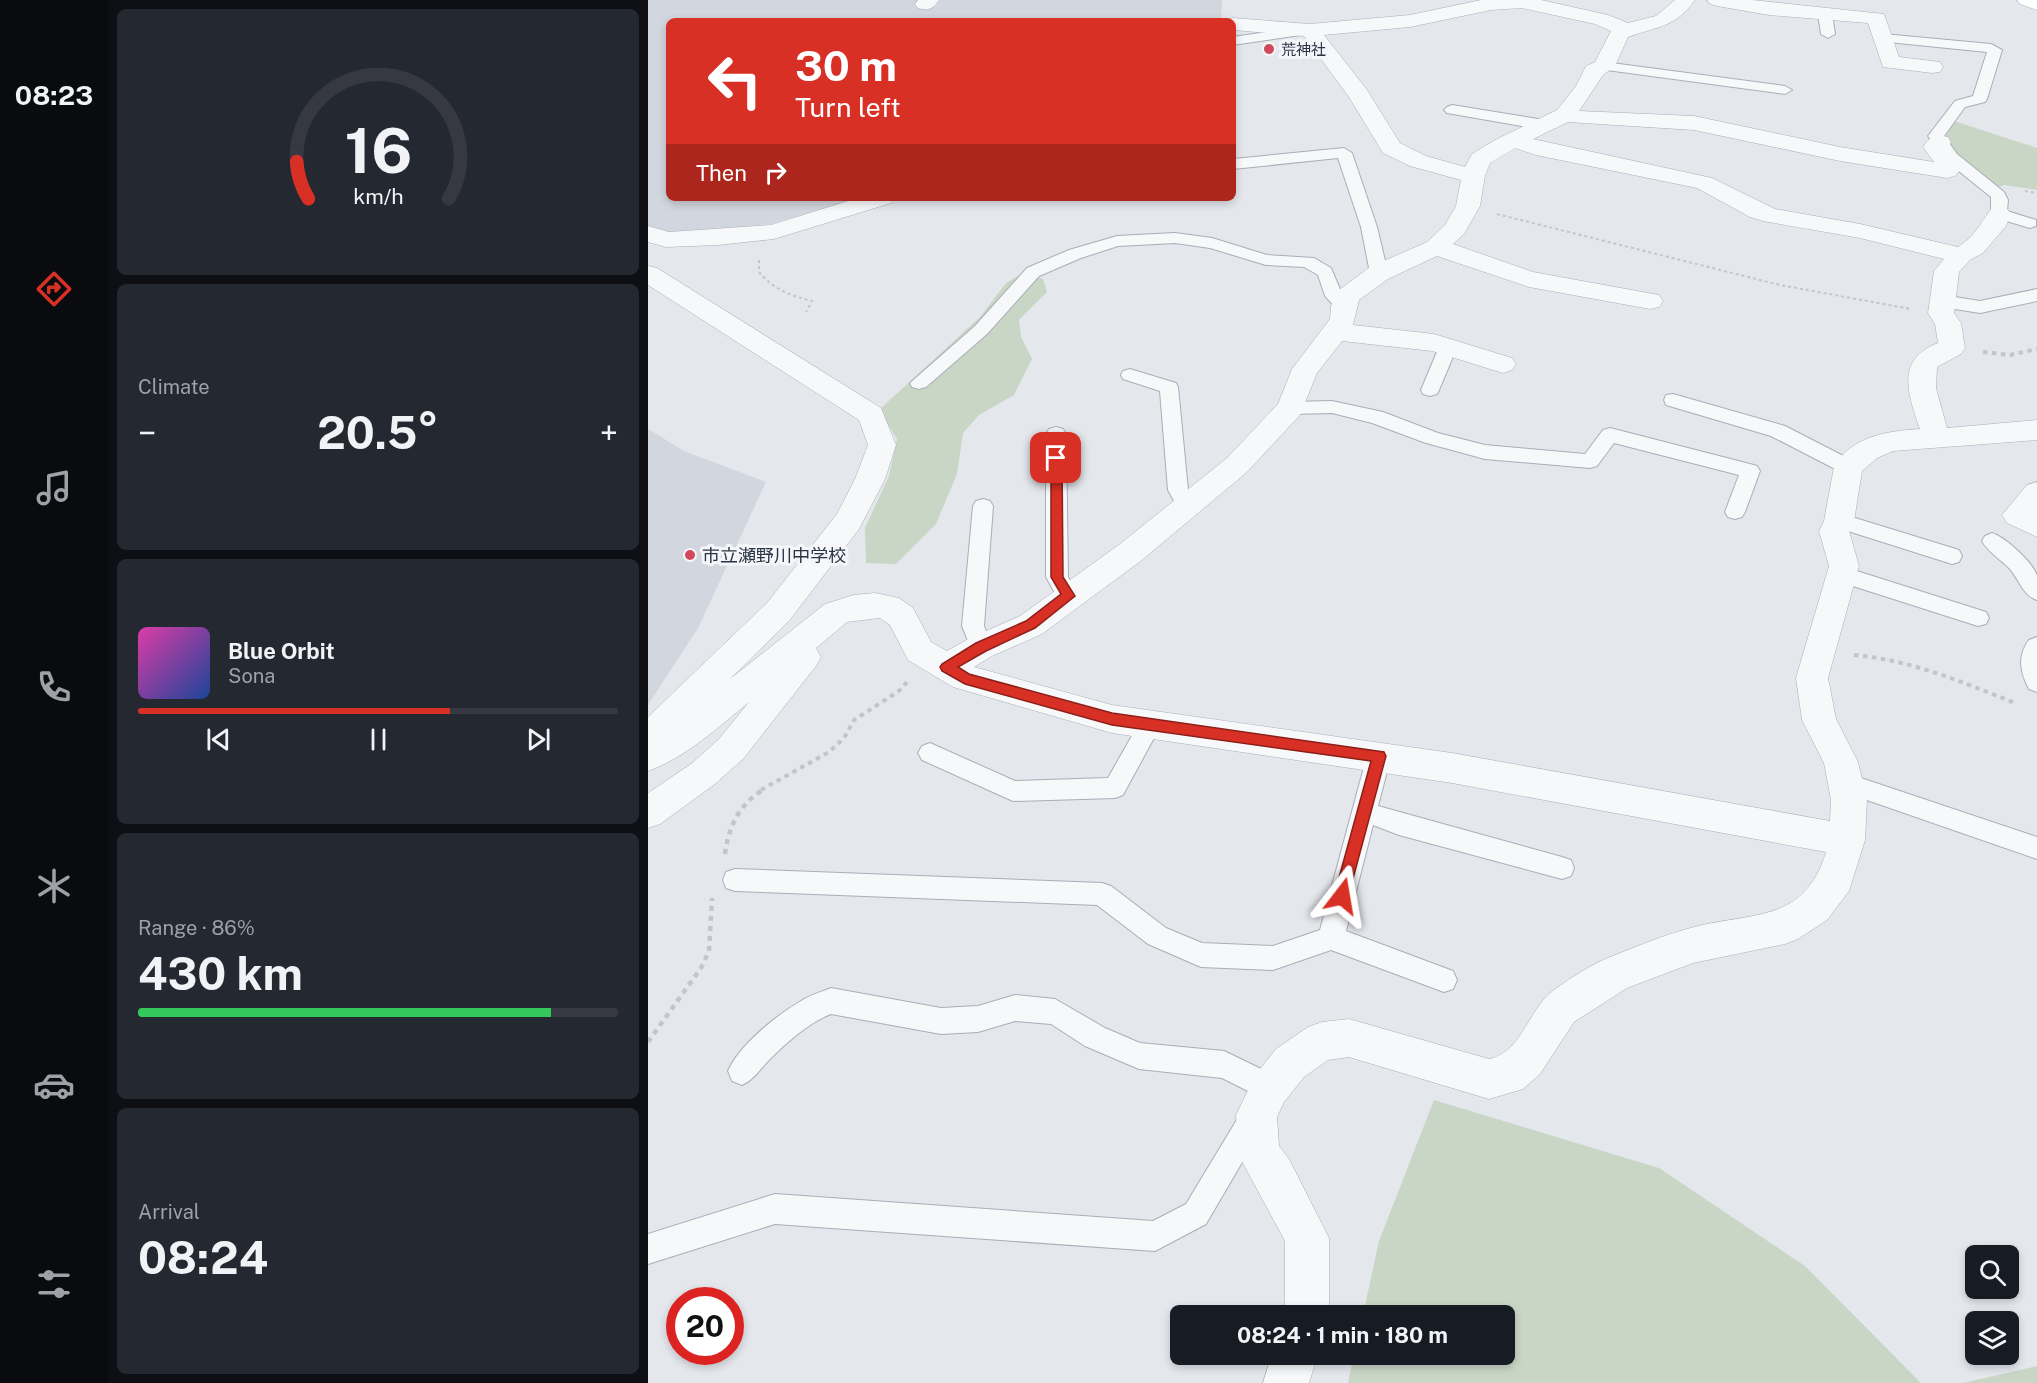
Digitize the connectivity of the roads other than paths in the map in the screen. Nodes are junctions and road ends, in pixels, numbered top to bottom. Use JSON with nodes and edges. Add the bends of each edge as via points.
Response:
{"nodes":[{"id":1,"x":1685,"y":0,"type":"edge"},
{"id":2,"x":1717,"y":0,"type":"edge"},
{"id":3,"x":2027,"y":0,"type":"edge"},
{"id":4,"x":2037,"y":4,"type":"edge"},
{"id":5,"x":1236,"y":24,"type":"edge"},
{"id":6,"x":1310,"y":30,"type":"junction"},
{"id":7,"x":1626,"y":30,"type":"junction"},
{"id":8,"x":1883,"y":38,"type":"junction"},
{"id":9,"x":1236,"y":41,"type":"edge"},
{"id":10,"x":1604,"y":66,"type":"junction"},
{"id":11,"x":1932,"y":67,"type":"dead end"},
{"id":12,"x":1785,"y":90,"type":"dead end"},
{"id":13,"x":1452,"y":110,"type":"dead end"},
{"id":14,"x":1554,"y":120,"type":"junction"},
{"id":15,"x":1515,"y":140,"type":"junction"},
{"id":16,"x":1940,"y":142,"type":"junction"},
{"id":17,"x":1236,"y":156,"type":"edge"},
{"id":18,"x":1473,"y":176,"type":"junction"},
{"id":19,"x":873,"y":201,"type":"edge"},
{"id":20,"x":1999,"y":214,"type":"junction"},
{"id":21,"x":2030,"y":223,"type":"dead end"},
{"id":22,"x":648,"y":233,"type":"edge"},
{"id":23,"x":1436,"y":247,"type":"junction"},
{"id":24,"x":1961,"y":255,"type":"junction"},
{"id":25,"x":1380,"y":273,"type":"junction"},
{"id":26,"x":648,"y":274,"type":"edge"},
{"id":27,"x":2037,"y":295,"type":"edge"},
{"id":28,"x":1650,"y":301,"type":"dead end"},
{"id":29,"x":1344,"y":306,"type":"junction"},
{"id":30,"x":1942,"y":307,"type":"junction"},
{"id":31,"x":1336,"y":332,"type":"junction"},
{"id":32,"x":1448,"y":347,"type":"junction"},
{"id":33,"x":1503,"y":364,"type":"dead end"},
{"id":34,"x":1130,"y":375,"type":"dead end"},
{"id":35,"x":919,"y":383,"type":"dead end"},
{"id":36,"x":1430,"y":390,"type":"dead end"},
{"id":37,"x":1673,"y":400,"type":"dead end"},
{"id":38,"x":1290,"y":408,"type":"junction"},
{"id":39,"x":2036,"y":431,"type":"edge"},
{"id":40,"x":1056,"y":434,"type":"dead end"},
{"id":41,"x":1936,"y":436,"type":"junction"},
{"id":42,"x":1848,"y":467,"type":"junction"},
{"id":43,"x":2037,"y":493,"type":"edge"},
{"id":44,"x":984,"y":506,"type":"dead end"},
{"id":45,"x":1187,"y":507,"type":"junction"},
{"id":46,"x":1735,"y":512,"type":"dead end"},
{"id":47,"x":1839,"y":520,"type":"junction"},
{"id":48,"x":2037,"y":526,"type":"edge"},
{"id":49,"x":1992,"y":542,"type":"dead end"},
{"id":50,"x":1952,"y":556,"type":"dead end"},
{"id":51,"x":1841,"y":574,"type":"junction"},
{"id":52,"x":2037,"y":592,"type":"edge"},
{"id":53,"x":1068,"y":596,"type":"junction"},
{"id":54,"x":1978,"y":618,"type":"dead end"},
{"id":55,"x":820,"y":628,"type":"junction"},
{"id":56,"x":2037,"y":646,"type":"edge"},
{"id":57,"x":981,"y":647,"type":"junction"},
{"id":58,"x":938,"y":663,"type":"junction"},
{"id":59,"x":2037,"y":683,"type":"edge"},
{"id":60,"x":1150,"y":724,"type":"junction"},
{"id":61,"x":648,"y":739,"type":"edge"},
{"id":62,"x":930,"y":753,"type":"dead end"},
{"id":63,"x":648,"y":756,"type":"edge"},
{"id":64,"x":1379,"y":756,"type":"junction"},
{"id":65,"x":1846,"y":783,"type":"junction"},
{"id":66,"x":1363,"y":811,"type":"junction"},
{"id":67,"x":648,"y":813,"type":"edge"},
{"id":68,"x":1846,"y":840,"type":"junction"},
{"id":69,"x":2037,"y":848,"type":"edge"},
{"id":70,"x":1562,"y":868,"type":"dead end"},
{"id":71,"x":730,"y":871,"type":"road end"},
{"id":72,"x":1331,"y":938,"type":"junction"},
{"id":73,"x":1444,"y":980,"type":"dead end"},
{"id":74,"x":742,"y":1071,"type":"dead end"},
{"id":75,"x":1263,"y":1101,"type":"junction"},
{"id":76,"x":648,"y":1249,"type":"edge"},
{"id":77,"x":1307,"y":1305,"type":"edge"},
{"id":78,"x":1292,"y":1365,"type":"edge"},
{"id":79,"x":1287,"y":1383,"type":"edge"}],
"edges":[{"from":1,"to":7,"type":"street","via":[[1672,17],[1659,24]]},
{"from":2,"to":8,"type":"street","via":[[1826,24],[1877,18]]},
{"from":3,"to":4,"type":"main road"},
{"from":5,"to":6,"type":"street"},
{"from":6,"to":7,"type":"street","via":[[1410,21],[1491,4],[1522,2],[1602,19]]},
{"from":6,"to":9,"type":"lane"},
{"from":6,"to":18,"type":"street","via":[[1359,95],[1391,148]]},
{"from":7,"to":10,"type":"street","via":[[1620,33]]},
{"from":8,"to":11,"type":"street","via":[[1890,63]]},
{"from":8,"to":16,"type":"lane","via":[[1995,50],[1980,99],[1960,104],[1936,136]]},
{"from":10,"to":12,"type":"lane"},
{"from":10,"to":14,"type":"street","via":[[1593,71],[1586,87]]},
{"from":13,"to":14,"type":"lane"},
{"from":14,"to":15,"type":"street"},
{"from":14,"to":16,"type":"street","via":[[1694,123],[1840,154],[1947,171],[1950,168],[1934,147]]},
{"from":15,"to":18,"type":"street","via":[[1480,159]]},
{"from":15,"to":24,"type":"street","via":[[1536,148],[1704,183],[1772,216],[1860,231]]},
{"from":16,"to":20,"type":"lane","via":[[1951,157],[1998,195]]},
{"from":17,"to":25,"type":"lane","via":[[1259,161],[1344,153]]},
{"from":18,"to":23,"type":"street","via":[[1468,206],[1455,229]]},
{"from":19,"to":22,"type":"street","via":[[774,232],[666,240]]},
{"from":20,"to":21,"type":"lane"},
{"from":20,"to":24,"type":"street","via":[[1974,248]]},
{"from":23,"to":25,"type":"street"},
{"from":23,"to":28,"type":"street","via":[[1529,279]]},
{"from":24,"to":30,"type":"street","via":[[1947,271]]},
{"from":25,"to":29,"type":"street","via":[[1348,296]]},
{"from":26,"to":61,"type":"street","via":[[871,416],[882,445],[848,521],[778,612]]},
{"from":27,"to":30,"type":"lane","via":[[1980,307]]},
{"from":29,"to":31,"type":"street"},
{"from":29,"to":35,"type":"lane","via":[[1334,296],[1325,272],[1308,262],[1266,260],[1192,239],[1118,241],[1033,272],[981,330]]},
{"from":30,"to":41,"type":"street","via":[[1952,348],[1935,354],[1921,372]]},
{"from":31,"to":32,"type":"street"},
{"from":31,"to":38,"type":"street","via":[[1305,369]]},
{"from":32,"to":33,"type":"street"},
{"from":32,"to":36,"type":"lane"},
{"from":34,"to":45,"type":"lane","via":[[1169,387],[1178,490]]},
{"from":37,"to":42,"type":"lane","via":[[1778,431]]},
{"from":38,"to":45,"type":"street","via":[[1237,465]]},
{"from":38,"to":46,"type":"lane","via":[[1332,407],[1485,452],[1590,461],[1610,435],[1750,471]]},
{"from":39,"to":41,"type":"street"},
{"from":40,"to":53,"type":"lane","via":[[1057,577]]},
{"from":41,"to":42,"type":"street","via":[[1888,441],[1867,451]]},
{"from":42,"to":47,"type":"street"},
{"from":43,"to":48,"type":"street","via":[[2017,515]]},
{"from":44,"to":57,"type":"lane","via":[[973,626]]},
{"from":45,"to":53,"type":"street"},
{"from":47,"to":50,"type":"lane"},
{"from":47,"to":51,"type":"street","via":[[1834,531],[1844,566]]},
{"from":49,"to":52,"type":"lane","via":[[2018,564]]},
{"from":51,"to":54,"type":"lane"},
{"from":51,"to":65,"type":"street","via":[[1812,678],[1819,720],[1841,762]]},
{"from":53,"to":57,"type":"street","via":[[1031,625]]},
{"from":55,"to":58,"type":"street","via":[[836,613],[875,604],[902,617],[918,651]]},
{"from":55,"to":63,"type":"street","via":[[687,733]]},
{"from":55,"to":67,"type":"street","via":[[806,656],[730,749],[703,774]]},
{"from":56,"to":59,"type":"lane","via":[[2031,658]]},
{"from":57,"to":58,"type":"street"},
{"from":58,"to":60,"type":"street","via":[[965,678],[1112,719]]},
{"from":60,"to":62,"type":"lane","via":[[1115,788],[1013,791]]},
{"from":60,"to":64,"type":"street"},
{"from":64,"to":66,"type":"lane"},
{"from":64,"to":68,"type":"street"},
{"from":65,"to":68,"type":"street"},
{"from":65,"to":69,"type":"lane"},
{"from":66,"to":70,"type":"lane"},
{"from":66,"to":72,"type":"lane"},
{"from":68,"to":75,"type":"street","via":[[1836,879],[1814,908],[1785,927],[1693,945],[1614,974],[1560,1009],[1526,1060],[1509,1074],[1489,1079],[1349,1038],[1322,1041],[1303,1053],[1290,1063]]},
{"from":71,"to":72,"type":"lane","via":[[1102,894],[1157,936],[1202,955],[1273,958]]},
{"from":72,"to":73,"type":"lane"},
{"from":74,"to":75,"type":"lane","via":[[761,1049],[811,1009],[831,1001],[941,1021],[978,1019],[1015,1008],[1055,1011],[1095,1037],[1139,1056],[1224,1065]]},
{"from":75,"to":76,"type":"lane","via":[[1196,1214],[1155,1236],[775,1209]]},
{"from":75,"to":77,"type":"street","via":[[1259,1154],[1274,1174],[1307,1238]]},
{"from":78,"to":79,"type":"street"}]}
